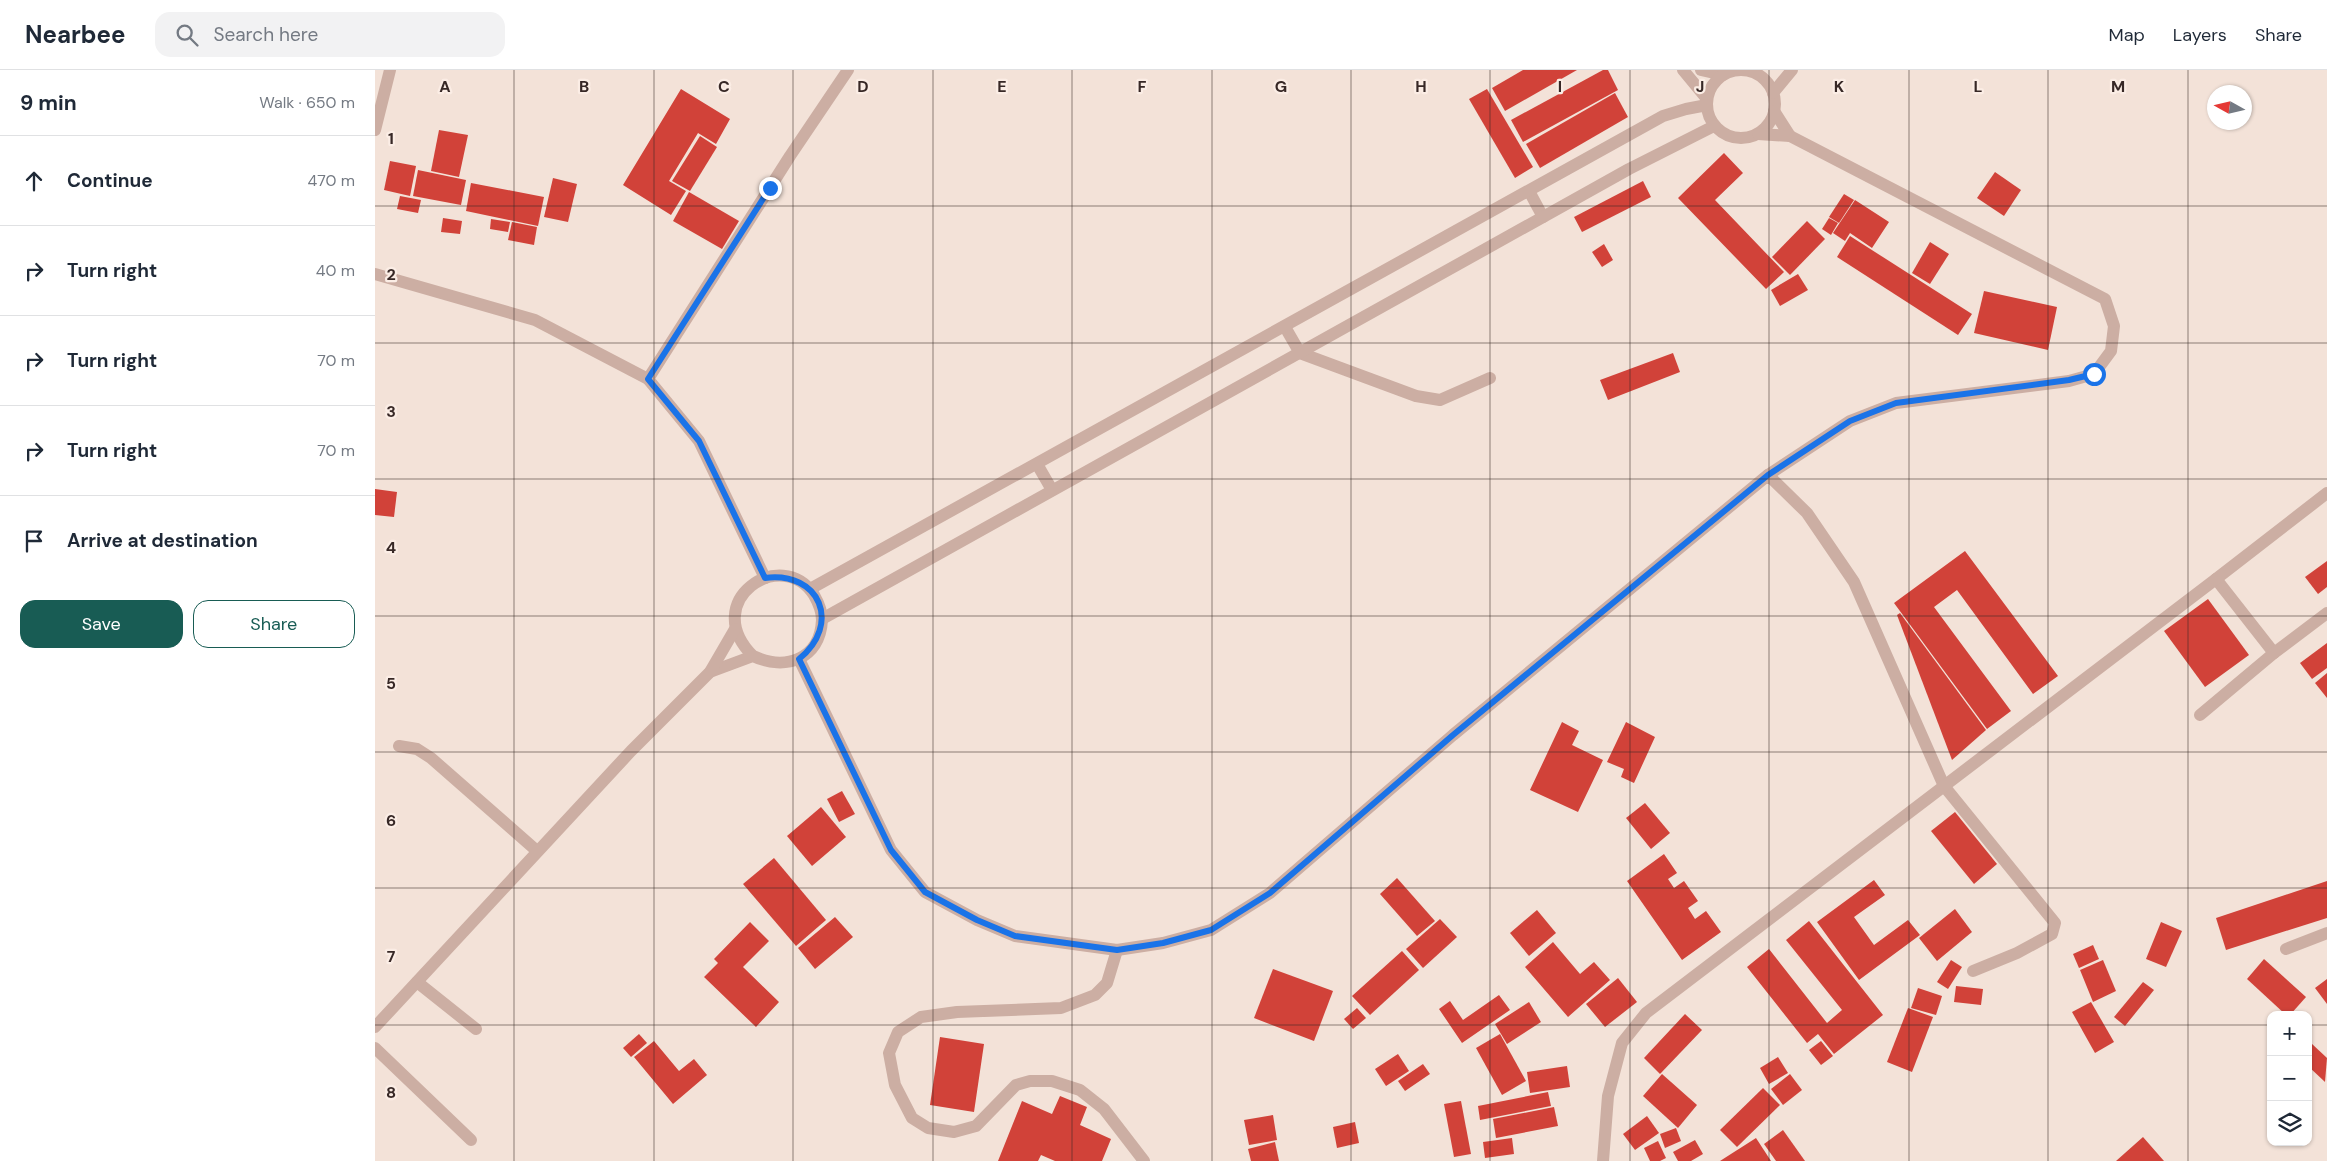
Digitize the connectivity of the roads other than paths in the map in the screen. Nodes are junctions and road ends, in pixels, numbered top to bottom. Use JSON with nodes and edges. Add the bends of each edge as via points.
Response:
{"nodes":[{"id":1,"x":390,"y":70,"type":"edge"},
{"id":2,"x":848,"y":70,"type":"edge"},
{"id":3,"x":1683,"y":70,"type":"edge"},
{"id":4,"x":1701,"y":70,"type":"edge"},
{"id":5,"x":1792,"y":70,"type":"edge"},
{"id":6,"x":1762,"y":73,"type":"edge"},
{"id":7,"x":1723,"y":75,"type":"junction"},
{"id":8,"x":1773,"y":93,"type":"junction"},
{"id":9,"x":1707,"y":102,"type":"junction"},
{"id":10,"x":1774,"y":110,"type":"junction"},
{"id":11,"x":1715,"y":126,"type":"junction"},
{"id":12,"x":375,"y":130,"type":"edge"},
{"id":13,"x":1758,"y":134,"type":"junction"},
{"id":14,"x":1790,"y":136,"type":"junction"},
{"id":15,"x":1529,"y":191,"type":"junction"},
{"id":16,"x":1543,"y":217,"type":"junction"},
{"id":17,"x":375,"y":274,"type":"edge"},
{"id":18,"x":1285,"y":327,"type":"junction"},
{"id":19,"x":1300,"y":353,"type":"junction"},
{"id":20,"x":1490,"y":378,"type":"dead end"},
{"id":21,"x":648,"y":379,"type":"junction"},
{"id":22,"x":1037,"y":464,"type":"junction"},
{"id":23,"x":1768,"y":475,"type":"junction"},
{"id":24,"x":1052,"y":490,"type":"junction"},
{"id":25,"x":2327,"y":493,"type":"edge"},
{"id":26,"x":765,"y":578,"type":"junction"},
{"id":27,"x":2216,"y":579,"type":"junction"},
{"id":28,"x":810,"y":589,"type":"junction"},
{"id":29,"x":2327,"y":614,"type":"edge"},
{"id":30,"x":822,"y":618,"type":"junction"},
{"id":31,"x":735,"y":629,"type":"junction"},
{"id":32,"x":2274,"y":653,"type":"junction"},
{"id":33,"x":753,"y":656,"type":"junction"},
{"id":34,"x":799,"y":659,"type":"junction"},
{"id":35,"x":710,"y":672,"type":"junction"},
{"id":36,"x":2200,"y":715,"type":"dead end"},
{"id":37,"x":399,"y":746,"type":"dead end"},
{"id":38,"x":1944,"y":786,"type":"junction"},
{"id":39,"x":537,"y":851,"type":"junction"},
{"id":40,"x":2327,"y":933,"type":"edge"},
{"id":41,"x":2286,"y":949,"type":"dead end"},
{"id":42,"x":1117,"y":950,"type":"junction"},
{"id":43,"x":1973,"y":971,"type":"dead end"},
{"id":44,"x":417,"y":982,"type":"junction"},
{"id":45,"x":375,"y":1026,"type":"edge"},
{"id":46,"x":476,"y":1029,"type":"dead end"},
{"id":47,"x":375,"y":1048,"type":"edge"},
{"id":48,"x":471,"y":1140,"type":"dead end"},
{"id":49,"x":1144,"y":1161,"type":"edge"},
{"id":50,"x":1603,"y":1161,"type":"edge"}],
"edges":[{"from":1,"to":12,"type":"street"},
{"from":2,"to":21,"type":"street"},
{"from":3,"to":9,"type":"street"},
{"from":4,"to":7,"type":"street"},
{"from":5,"to":8,"type":"street"},
{"from":6,"to":7,"type":"street","via":[[1742,70]]},
{"from":6,"to":8,"type":"street"},
{"from":7,"to":9,"type":"street","via":[[1710,89]]},
{"from":8,"to":10,"type":"street"},
{"from":9,"to":11,"type":"street"},
{"from":9,"to":15,"type":"street","via":[[1663,116]]},
{"from":10,"to":13,"type":"street","via":[[1771,120]]},
{"from":10,"to":14,"type":"street"},
{"from":11,"to":13,"type":"street","via":[[1730,137]]},
{"from":11,"to":16,"type":"street"},
{"from":13,"to":14,"type":"street"},
{"from":14,"to":23,"type":"street","via":[[2105,299],[2114,326],[2111,351],[2094,374],[1896,403],[1850,421]]},
{"from":15,"to":16,"type":"street"},
{"from":15,"to":18,"type":"street"},
{"from":16,"to":19,"type":"street"},
{"from":17,"to":21,"type":"street","via":[[535,320]]},
{"from":18,"to":19,"type":"street"},
{"from":18,"to":22,"type":"street"},
{"from":19,"to":20,"type":"street","via":[[1401,391],[1440,400]]},
{"from":19,"to":24,"type":"street"},
{"from":21,"to":26,"type":"street","via":[[699,441]]},
{"from":22,"to":24,"type":"street"},
{"from":22,"to":28,"type":"street"},
{"from":23,"to":38,"type":"street","via":[[1807,513],[1854,582]]},
{"from":23,"to":42,"type":"street","via":[[1453,735],[1270,893],[1211,930],[1163,943]]},
{"from":24,"to":30,"type":"street"},
{"from":25,"to":27,"type":"street"},
{"from":26,"to":28,"type":"street","via":[[781,576],[797,580]]},
{"from":26,"to":31,"type":"street","via":[[751,585],[740,598],[735,613]]},
{"from":27,"to":32,"type":"street"},
{"from":27,"to":38,"type":"street"},
{"from":28,"to":30,"type":"street","via":[[819,603]]},
{"from":29,"to":32,"type":"street"},
{"from":30,"to":34,"type":"street","via":[[820,635]]},
{"from":31,"to":33,"type":"street","via":[[741,644]]},
{"from":31,"to":35,"type":"street"},
{"from":32,"to":36,"type":"street"},
{"from":33,"to":34,"type":"street","via":[[783,664]]},
{"from":33,"to":35,"type":"street"},
{"from":34,"to":42,"type":"street","via":[[891,850],[925,892],[1015,936]]},
{"from":35,"to":39,"type":"street"},
{"from":37,"to":39,"type":"street","via":[[417,749],[431,758]]},
{"from":38,"to":43,"type":"street","via":[[2055,923],[2052,934]]},
{"from":38,"to":50,"type":"street","via":[[1646,1013],[1622,1043],[1608,1096]]},
{"from":39,"to":44,"type":"street"},
{"from":40,"to":41,"type":"street"},
{"from":42,"to":49,"type":"street","via":[[1107,982],[1095,995],[1061,1008],[957,1012],[921,1017],[898,1032],[889,1053],[895,1086],[912,1118],[928,1128],[954,1132],[976,1126],[1016,1085],[1030,1081],[1051,1082],[1080,1090],[1103,1109]]},
{"from":44,"to":45,"type":"street"},
{"from":44,"to":46,"type":"street"},
{"from":47,"to":48,"type":"street"}]}
